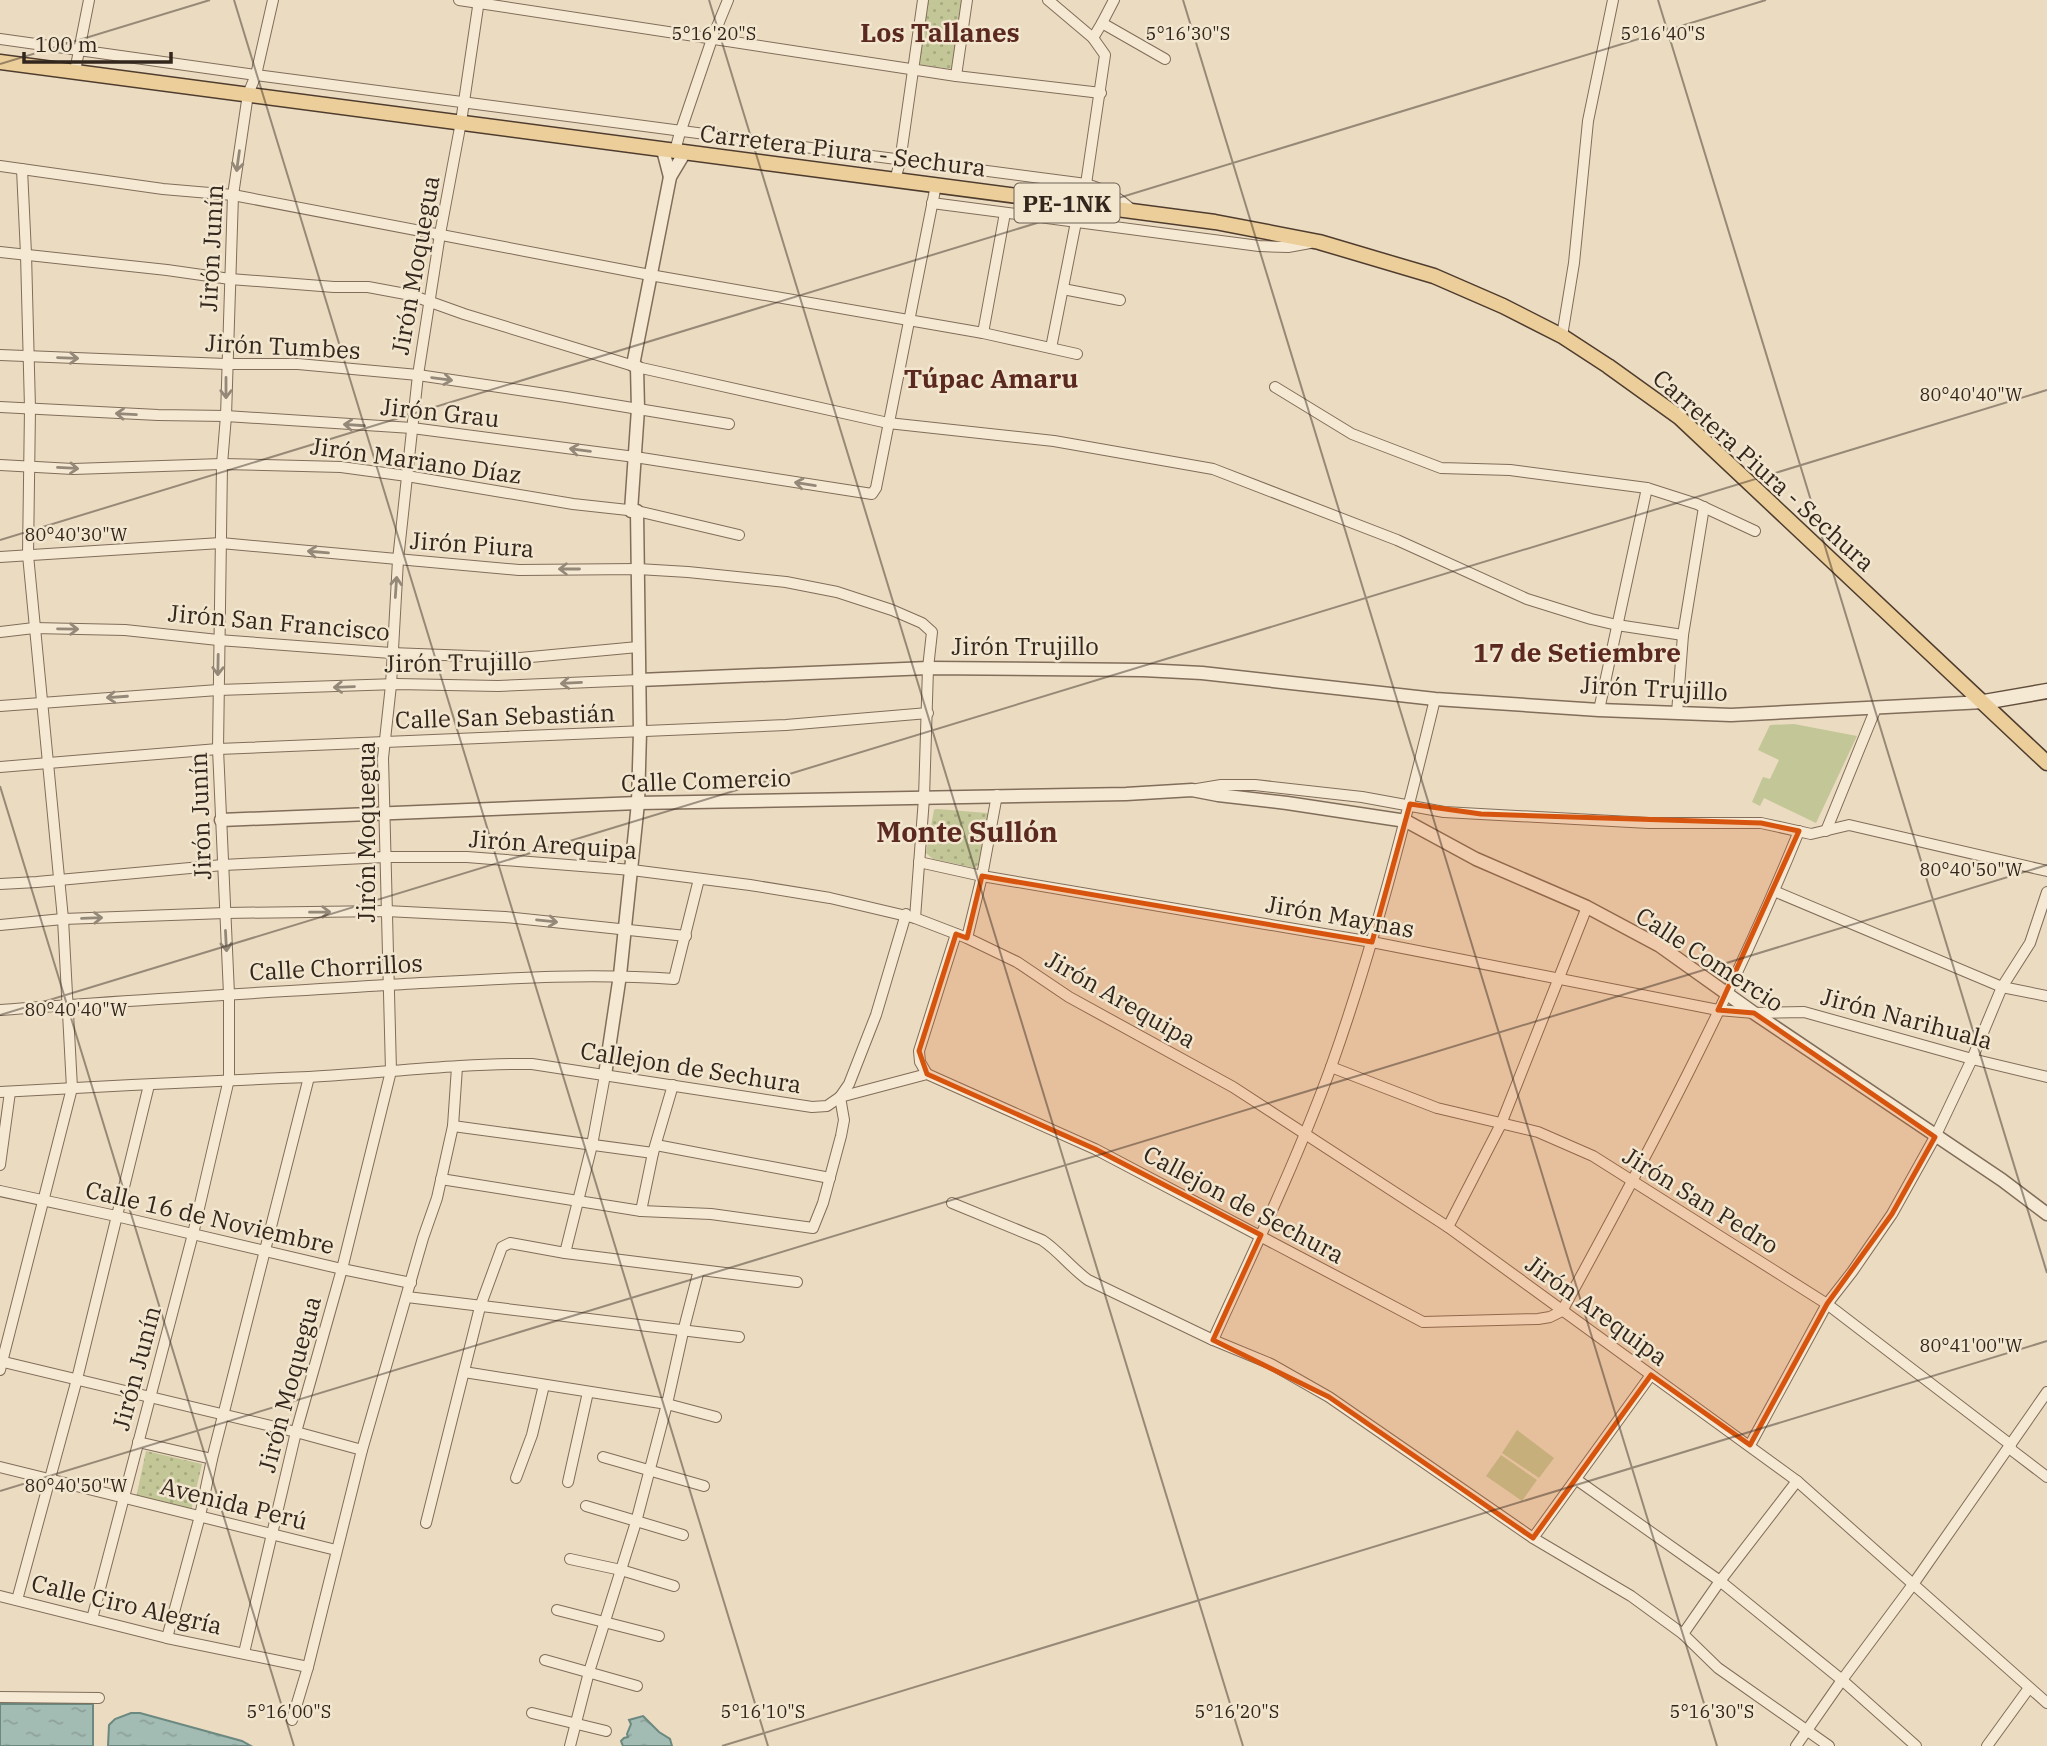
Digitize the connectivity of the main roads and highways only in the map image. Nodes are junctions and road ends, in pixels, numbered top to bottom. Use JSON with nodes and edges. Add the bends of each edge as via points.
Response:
{"nodes":[{"id":1,"x":0,"y":62,"type":"edge"},
{"id":2,"x":2047,"y":691,"type":"edge"},
{"id":3,"x":1984,"y":702,"type":"junction"},
{"id":4,"x":2047,"y":763,"type":"edge"}],
"edges":[{"from":1,"to":3,"type":"main road","name":"Carretera Piura - Sechura","number":"PE-1NK","via":[[1215,222],[1319,242],[1434,276],[1562,336],[1679,417]]},
{"from":2,"to":3,"type":"main road","name":"Jirón Trujillo"},
{"from":3,"to":4,"type":"main road","name":"Carretera Piura - Sechura","number":"PE-1NK"}]}
